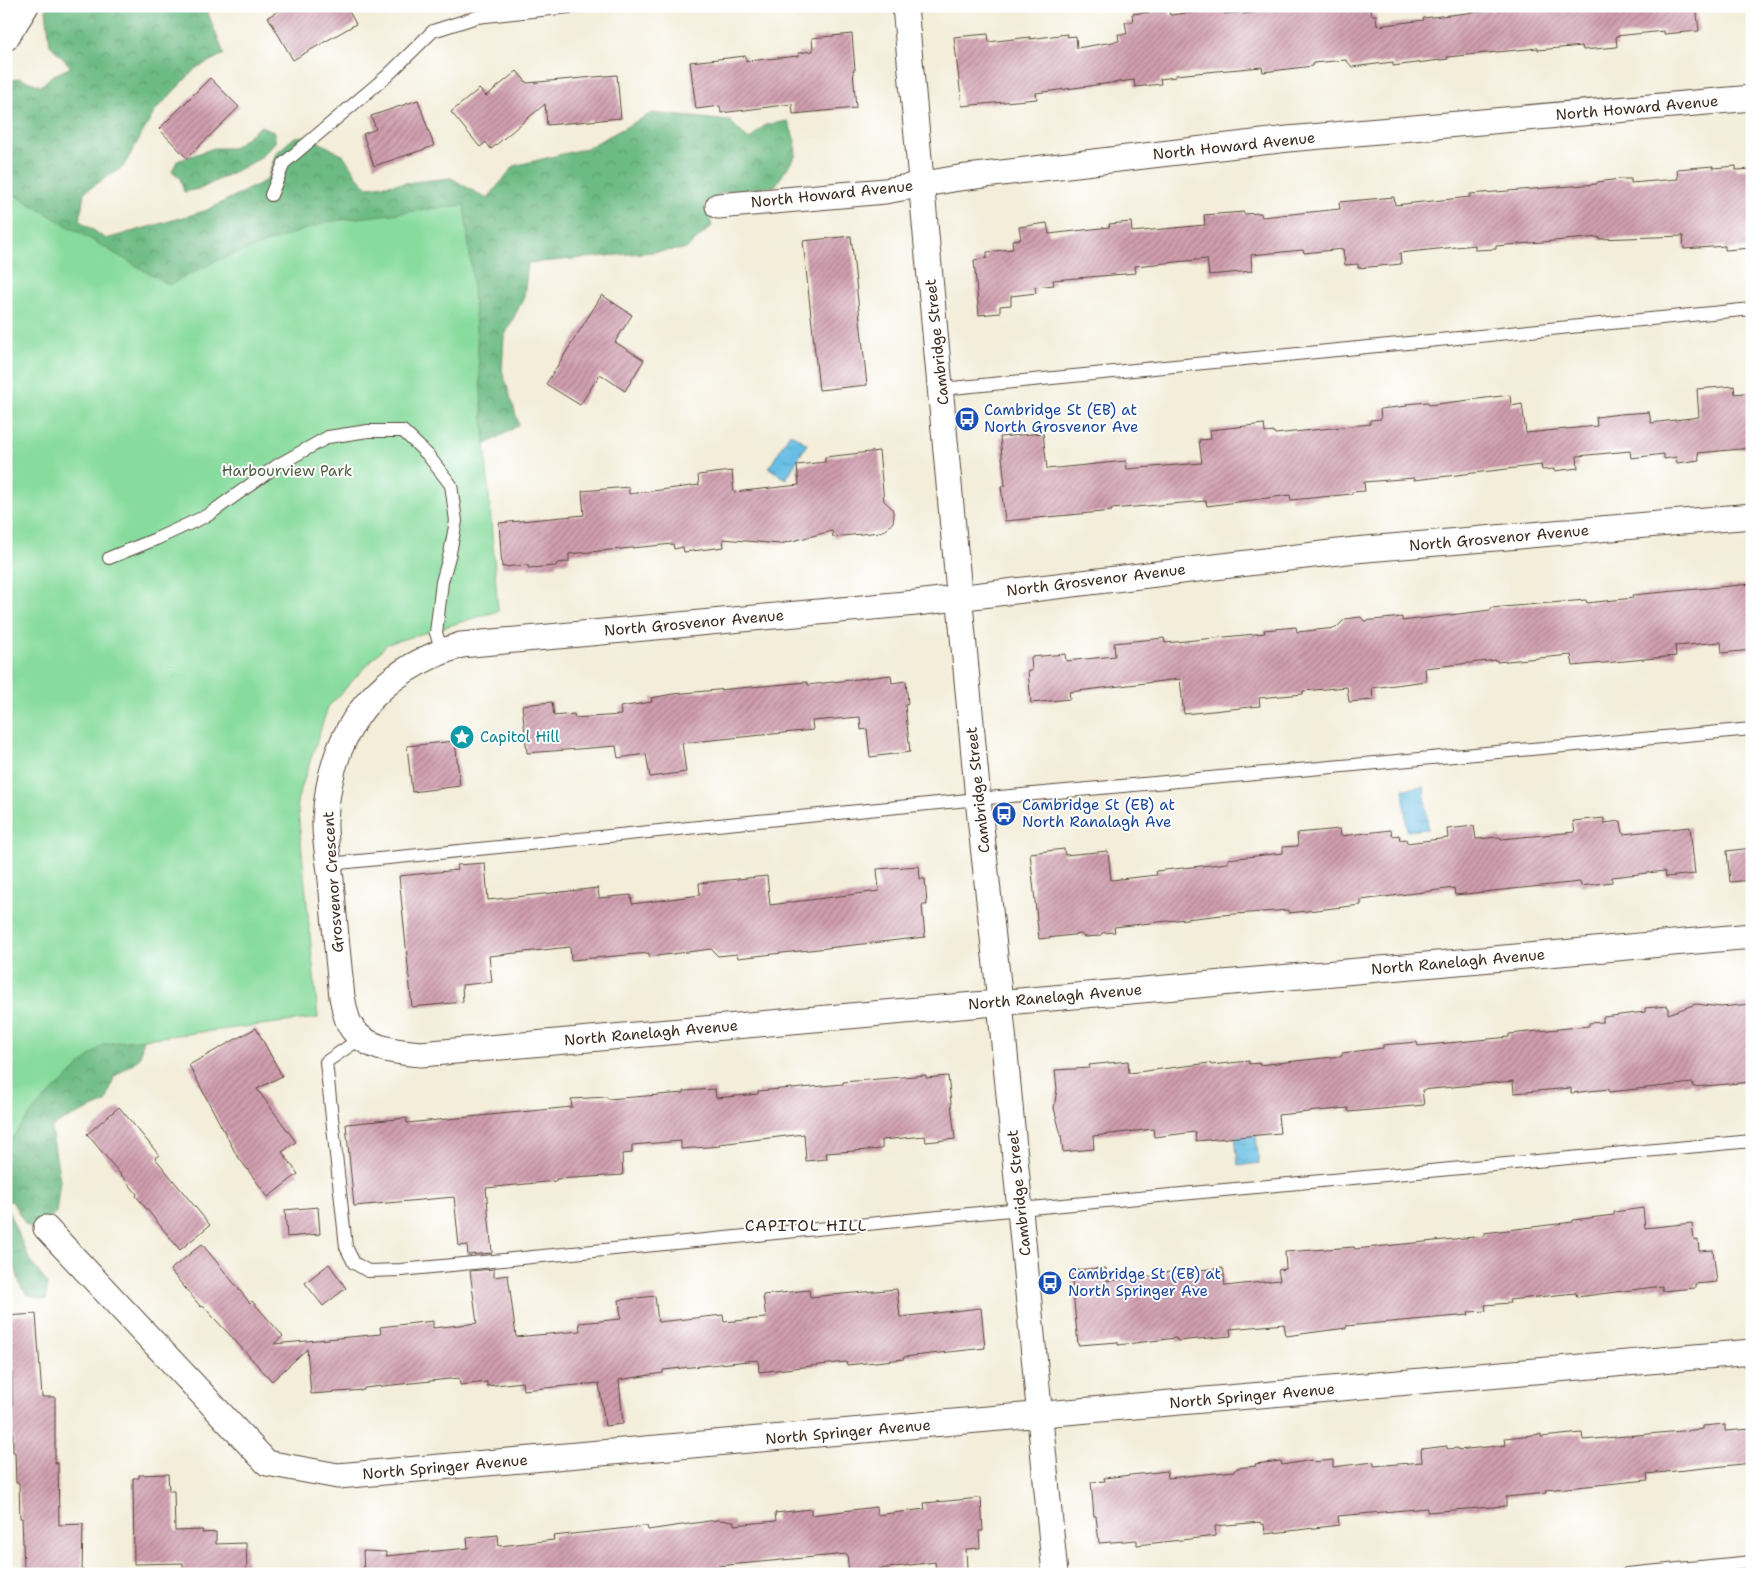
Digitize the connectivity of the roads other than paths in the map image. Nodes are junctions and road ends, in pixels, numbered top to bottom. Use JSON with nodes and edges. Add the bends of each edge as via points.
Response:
{"nodes":[{"id":1,"x":26,"y":6,"type":"edge"},
{"id":2,"x":579,"y":6,"type":"edge"},
{"id":3,"x":905,"y":6,"type":"edge"},
{"id":4,"x":6,"y":38,"type":"edge"},
{"id":5,"x":1752,"y":98,"type":"edge"},
{"id":6,"x":922,"y":185,"type":"junction"},
{"id":7,"x":271,"y":195,"type":"dead end"},
{"id":8,"x":718,"y":206,"type":"dead end"},
{"id":9,"x":1752,"y":309,"type":"edge"},
{"id":10,"x":942,"y":389,"type":"junction"},
{"id":11,"x":1752,"y":516,"type":"edge"},
{"id":12,"x":109,"y":558,"type":"dead end"},
{"id":13,"x":960,"y":597,"type":"junction"},
{"id":14,"x":442,"y":651,"type":"junction"},
{"id":15,"x":1752,"y":729,"type":"edge"},
{"id":16,"x":978,"y":799,"type":"junction"},
{"id":17,"x":329,"y":864,"type":"junction"},
{"id":18,"x":1752,"y":936,"type":"edge"},
{"id":19,"x":1000,"y":1002,"type":"junction"},
{"id":20,"x":361,"y":1038,"type":"junction"},
{"id":21,"x":1752,"y":1141,"type":"edge"},
{"id":22,"x":1020,"y":1209,"type":"junction"},
{"id":23,"x":46,"y":1228,"type":"dead end"},
{"id":24,"x":1752,"y":1352,"type":"edge"},
{"id":25,"x":1040,"y":1416,"type":"junction"},
{"id":26,"x":1752,"y":1562,"type":"edge"},
{"id":27,"x":1055,"y":1574,"type":"edge"},
{"id":28,"x":1627,"y":1574,"type":"edge"}],
"edges":[{"from":1,"to":4,"type":"street"},
{"from":2,"to":7,"type":"lane","via":[[476,17],[433,31],[388,75],[284,163]]},
{"from":3,"to":6,"type":"street","name":"Cambridge Street"},
{"from":5,"to":6,"type":"street","name":"North Howard Avenue","via":[[1288,139]]},
{"from":6,"to":8,"type":"street","name":"North Howard Avenue"},
{"from":6,"to":10,"type":"street","name":"Cambridge Street"},
{"from":9,"to":10,"type":"lane"},
{"from":10,"to":13,"type":"street","name":"Cambridge Street"},
{"from":11,"to":13,"type":"street","name":"North Grosvenor Avenue","via":[[1355,550]]},
{"from":12,"to":14,"type":"lane","via":[[208,515],[278,465],[328,437],[368,431],[403,431],[427,454],[451,485],[456,521],[442,582],[436,633]]},
{"from":13,"to":14,"type":"street","name":"North Grosvenor Avenue","via":[[461,645]]},
{"from":13,"to":16,"type":"street","name":"Cambridge Street"},
{"from":14,"to":17,"type":"street","name":"Grosvenor Crescent","via":[[391,679],[360,711],[346,734],[328,787],[325,822]]},
{"from":15,"to":16,"type":"lane"},
{"from":16,"to":17,"type":"lane"},
{"from":16,"to":19,"type":"street","name":"Cambridge Street"},
{"from":17,"to":20,"type":"street","name":"Grosvenor Crescent","via":[[342,997],[349,1024]]},
{"from":18,"to":19,"type":"street","name":"North Ranelagh Avenue"},
{"from":19,"to":20,"type":"street","name":"North Ranelagh Avenue","via":[[421,1054],[391,1052]]},
{"from":19,"to":22,"type":"street","name":"Cambridge Street"},
{"from":20,"to":22,"type":"lane","via":[[326,1062],[346,1247],[354,1263],[368,1271]]},
{"from":21,"to":22,"type":"lane"},
{"from":22,"to":25,"type":"street","name":"Cambridge Street"},
{"from":23,"to":25,"type":"street","name":"North Springer Avenue","via":[[267,1463],[276,1465],[338,1476]]},
{"from":24,"to":25,"type":"street","name":"North Springer Avenue"},
{"from":25,"to":27,"type":"street","name":"Cambridge Street"},
{"from":26,"to":28,"type":"lane"}]}
